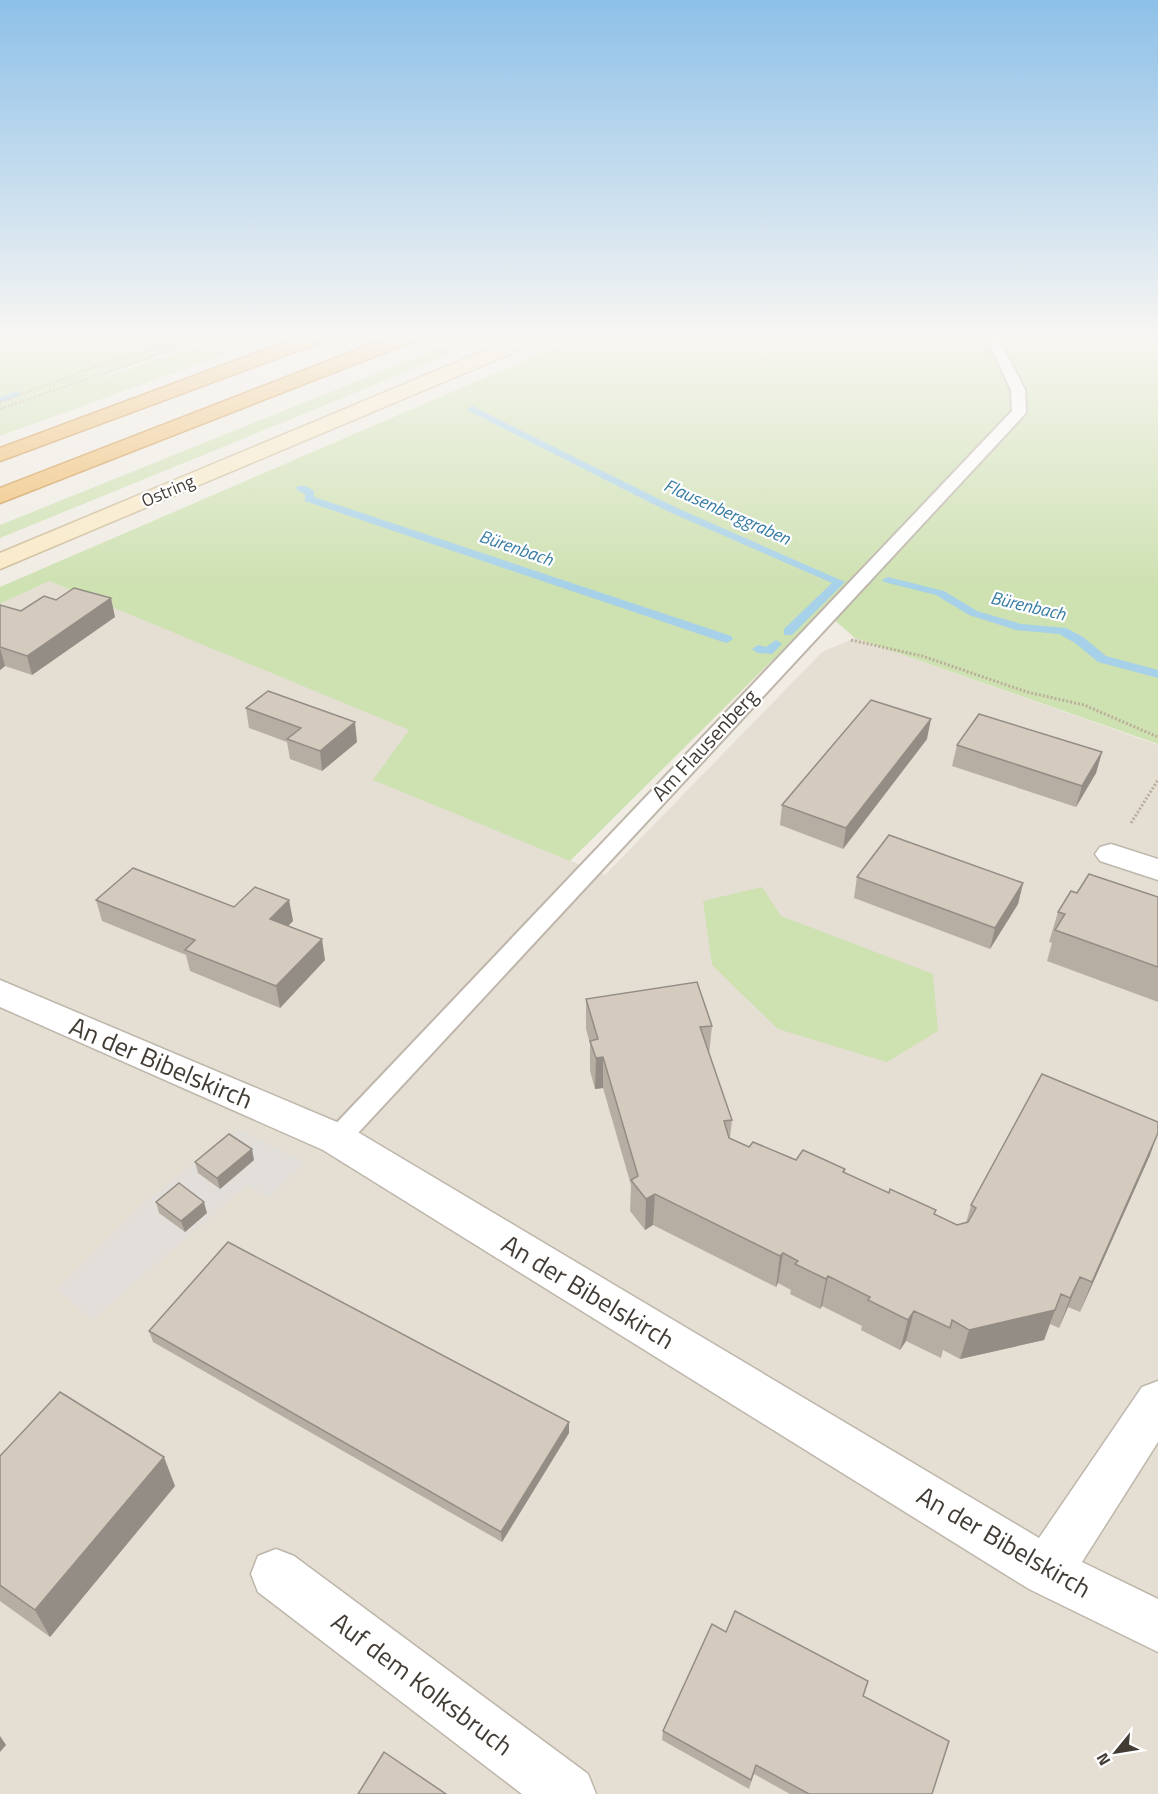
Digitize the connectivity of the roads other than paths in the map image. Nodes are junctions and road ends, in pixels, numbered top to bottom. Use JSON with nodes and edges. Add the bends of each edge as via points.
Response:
{"nodes":[{"id":1,"x":92,"y":421,"type":"edge"},
{"id":2,"x":193,"y":421,"type":"edge"},
{"id":3,"x":334,"y":421,"type":"edge"},
{"id":4,"x":1011,"y":421,"type":"edge"},
{"id":5,"x":0,"y":455,"type":"edge"},
{"id":6,"x":0,"y":496,"type":"edge"},
{"id":7,"x":0,"y":561,"type":"edge"},
{"id":8,"x":1111,"y":854,"type":"road end"},
{"id":9,"x":1158,"y":870,"type":"edge"},
{"id":10,"x":0,"y":993,"type":"edge"},
{"id":11,"x":337,"y":1139,"type":"junction"},
{"id":12,"x":1158,"y":1402,"type":"edge"},
{"id":13,"x":1047,"y":1571,"type":"junction"},
{"id":14,"x":276,"y":1575,"type":"dead end"},
{"id":15,"x":1158,"y":1626,"type":"edge"},
{"id":16,"x":568,"y":1794,"type":"edge"}],
"edges":[{"from":1,"to":5,"type":"highway"},
{"from":2,"to":6,"type":"highway"},
{"from":3,"to":7,"type":"main road","name":"Ostring"},
{"from":4,"to":11,"type":"lane","name":"Am Flausenberg"},
{"from":8,"to":9,"type":"street"},
{"from":10,"to":11,"type":"street","name":"An der Bibelskirch"},
{"from":11,"to":13,"type":"street","name":"An der Bibelskirch"},
{"from":12,"to":13,"type":"street"},
{"from":13,"to":15,"type":"street","name":"An der Bibelskirch"},
{"from":14,"to":16,"type":"street","name":"Auf dem Kolksbruch"}]}
